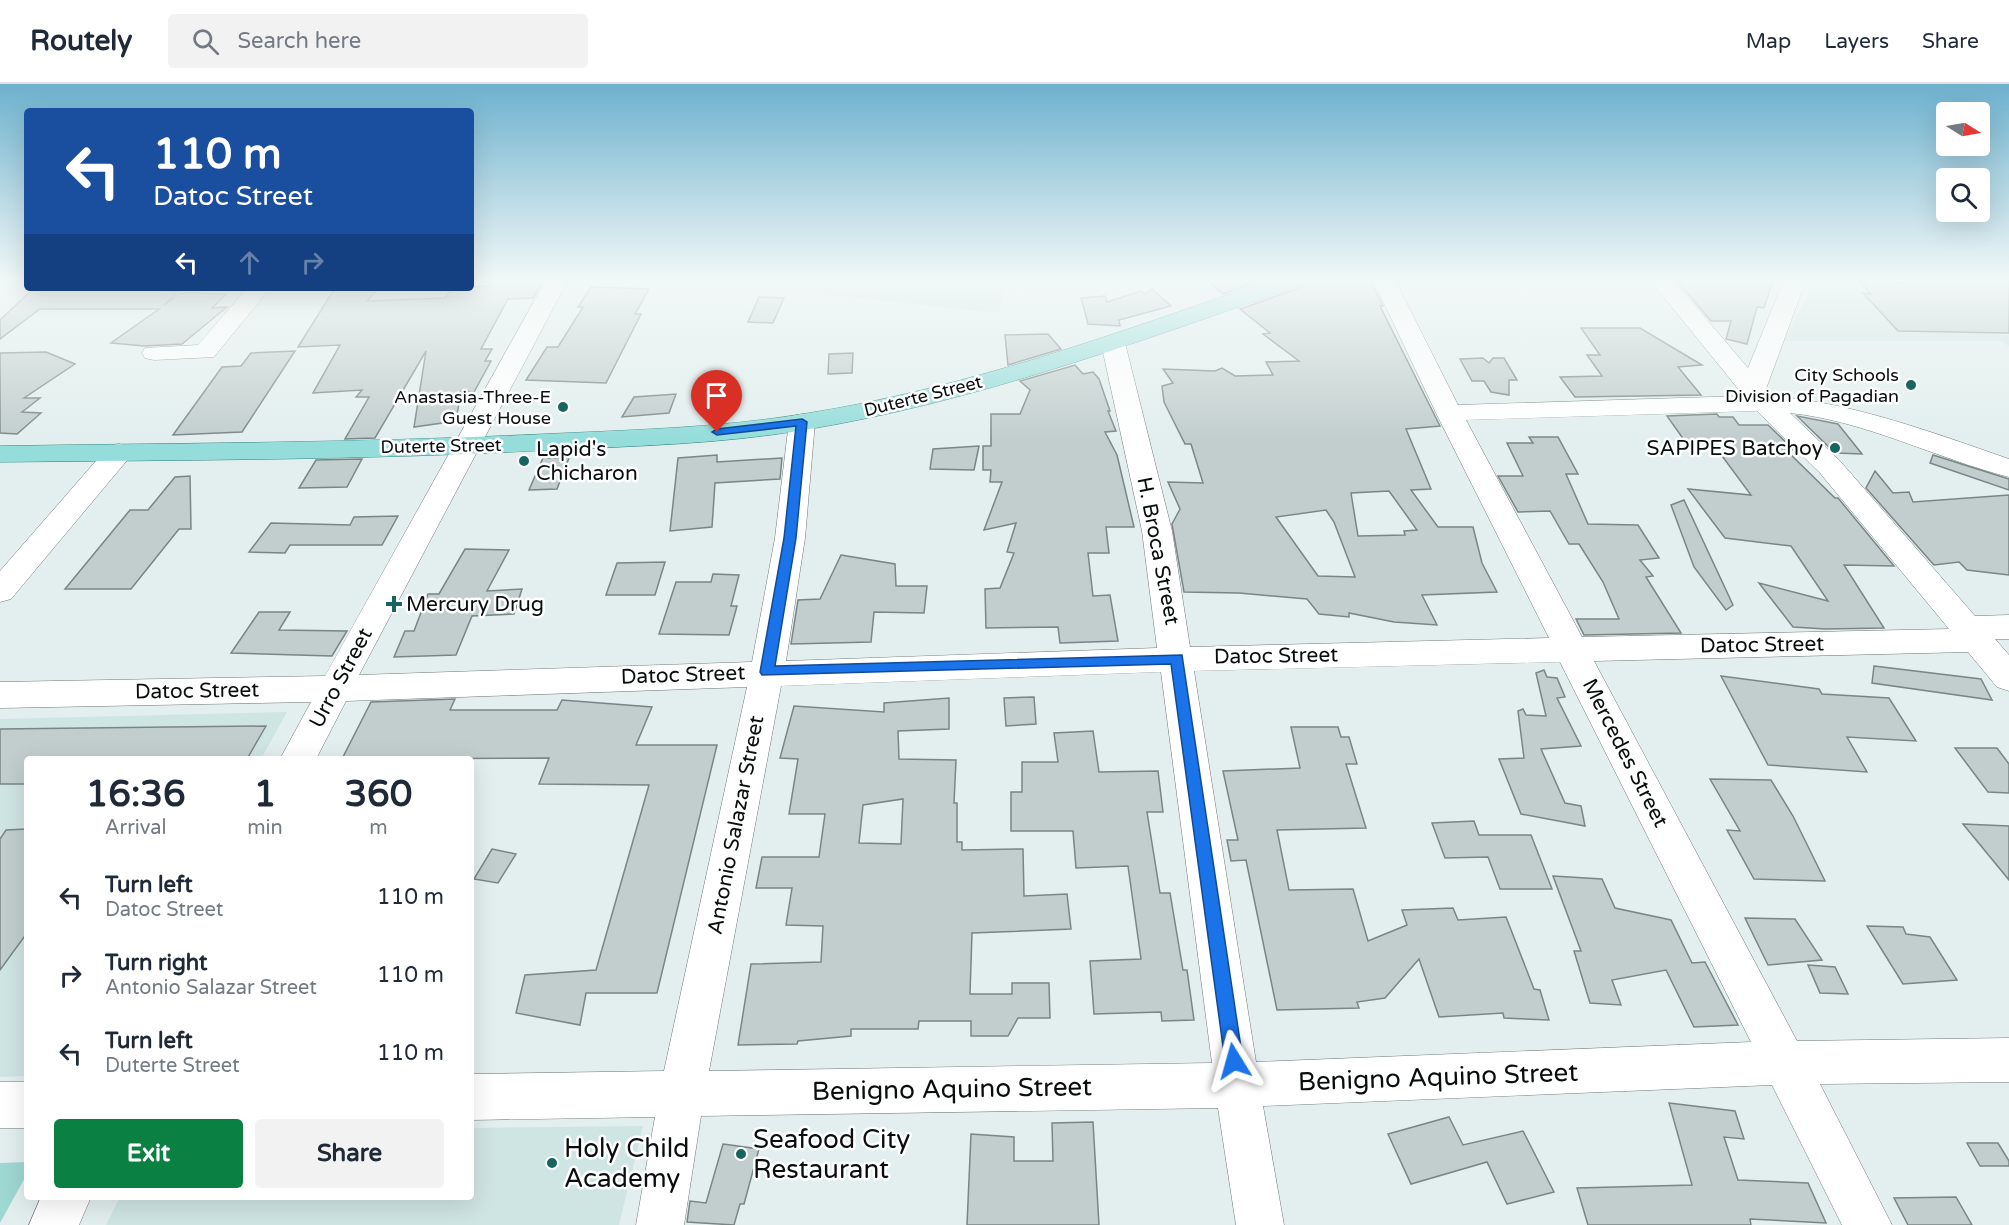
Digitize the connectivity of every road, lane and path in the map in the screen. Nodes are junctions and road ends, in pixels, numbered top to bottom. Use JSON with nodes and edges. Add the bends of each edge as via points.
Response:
{"nodes":[{"id":1,"x":221,"y":333,"type":"edge"},
{"id":2,"x":528,"y":333,"type":"edge"},
{"id":3,"x":1141,"y":333,"type":"edge"},
{"id":4,"x":1410,"y":333,"type":"edge"},
{"id":5,"x":1705,"y":333,"type":"edge"},
{"id":6,"x":1778,"y":333,"type":"edge"},
{"id":7,"x":1113,"y":343,"type":"junction"},
{"id":8,"x":154,"y":353,"type":"dead end"},
{"id":9,"x":1758,"y":396,"type":"junction"},
{"id":10,"x":1449,"y":413,"type":"junction"},
{"id":11,"x":802,"y":422,"type":"junction"},
{"id":12,"x":466,"y":446,"type":"junction"},
{"id":13,"x":119,"y":452,"type":"junction"},
{"id":14,"x":0,"y":454,"type":"edge"},
{"id":15,"x":2009,"y":468,"type":"edge"},
{"id":16,"x":0,"y":591,"type":"edge"},
{"id":17,"x":2009,"y":627,"type":"edge"},
{"id":18,"x":1972,"y":634,"type":"junction"},
{"id":19,"x":1572,"y":649,"type":"junction"},
{"id":20,"x":1178,"y":659,"type":"junction"},
{"id":21,"x":767,"y":672,"type":"junction"},
{"id":22,"x":2009,"y":678,"type":"edge"},
{"id":23,"x":335,"y":689,"type":"junction"},
{"id":24,"x":0,"y":695,"type":"edge"},
{"id":25,"x":300,"y":756,"type":"edge"},
{"id":26,"x":2009,"y":1060,"type":"edge"},
{"id":27,"x":1783,"y":1063,"type":"junction"},
{"id":28,"x":1237,"y":1085,"type":"junction"},
{"id":29,"x":682,"y":1094,"type":"junction"},
{"id":30,"x":474,"y":1096,"type":"edge"},
{"id":31,"x":24,"y":1105,"type":"edge"},
{"id":32,"x":0,"y":1106,"type":"edge"},
{"id":33,"x":66,"y":1200,"type":"edge"},
{"id":34,"x":53,"y":1225,"type":"edge"},
{"id":35,"x":660,"y":1225,"type":"edge"},
{"id":36,"x":1260,"y":1225,"type":"edge"},
{"id":37,"x":1868,"y":1225,"type":"edge"}],
"edges":[{"from":1,"to":8,"type":"street","via":[[205,352]]},
{"from":2,"to":12,"type":"street","name":"Urro Street"},
{"from":3,"to":7,"type":"main road","name":"Duterte Street"},
{"from":4,"to":10,"type":"street","name":"Mercedes Street"},
{"from":5,"to":9,"type":"street"},
{"from":6,"to":9,"type":"street"},
{"from":7,"to":11,"type":"main road","name":"Duterte Street","via":[[974,385]]},
{"from":7,"to":20,"type":"street","name":"H. Broca Street","via":[[1157,531]]},
{"from":9,"to":10,"type":"street"},
{"from":9,"to":15,"type":"street","via":[[1828,411]]},
{"from":9,"to":18,"type":"street","via":[[1830,467]]},
{"from":10,"to":19,"type":"street","name":"Mercedes Street"},
{"from":11,"to":12,"type":"main road","name":"Duterte Street","via":[[701,433]]},
{"from":11,"to":21,"type":"street","name":"Antonio Salazar Street","via":[[790,538]]},
{"from":12,"to":13,"type":"main road","name":"Duterte Street"},
{"from":12,"to":23,"type":"street","name":"Urro Street"},
{"from":13,"to":14,"type":"main road","name":"Duterte Street"},
{"from":13,"to":16,"type":"street"},
{"from":17,"to":18,"type":"street","name":"Datoc Street"},
{"from":18,"to":19,"type":"street","name":"Datoc Street"},
{"from":18,"to":22,"type":"street"},
{"from":19,"to":20,"type":"street","name":"Datoc Street"},
{"from":19,"to":27,"type":"street","name":"Mercedes Street"},
{"from":20,"to":21,"type":"street","name":"Datoc Street"},
{"from":20,"to":28,"type":"street","name":"H. Broca Street"},
{"from":21,"to":23,"type":"street","name":"Datoc Street"},
{"from":21,"to":29,"type":"street","name":"Antonio Salazar Street"},
{"from":23,"to":24,"type":"street","name":"Datoc Street"},
{"from":23,"to":25,"type":"street","name":"Urro Street"},
{"from":26,"to":27,"type":"street","name":"Benigno Aquino Street"},
{"from":27,"to":28,"type":"street","name":"Benigno Aquino Street"},
{"from":27,"to":37,"type":"street","name":"Mercedes Street"},
{"from":28,"to":29,"type":"street","name":"Benigno Aquino Street"},
{"from":28,"to":36,"type":"street","name":"H. Broca Street"},
{"from":29,"to":30,"type":"street","name":"Benigno Aquino Street"},
{"from":29,"to":35,"type":"street","name":"Antonio Salazar Street"},
{"from":31,"to":32,"type":"street"},
{"from":33,"to":34,"type":"street"}]}
